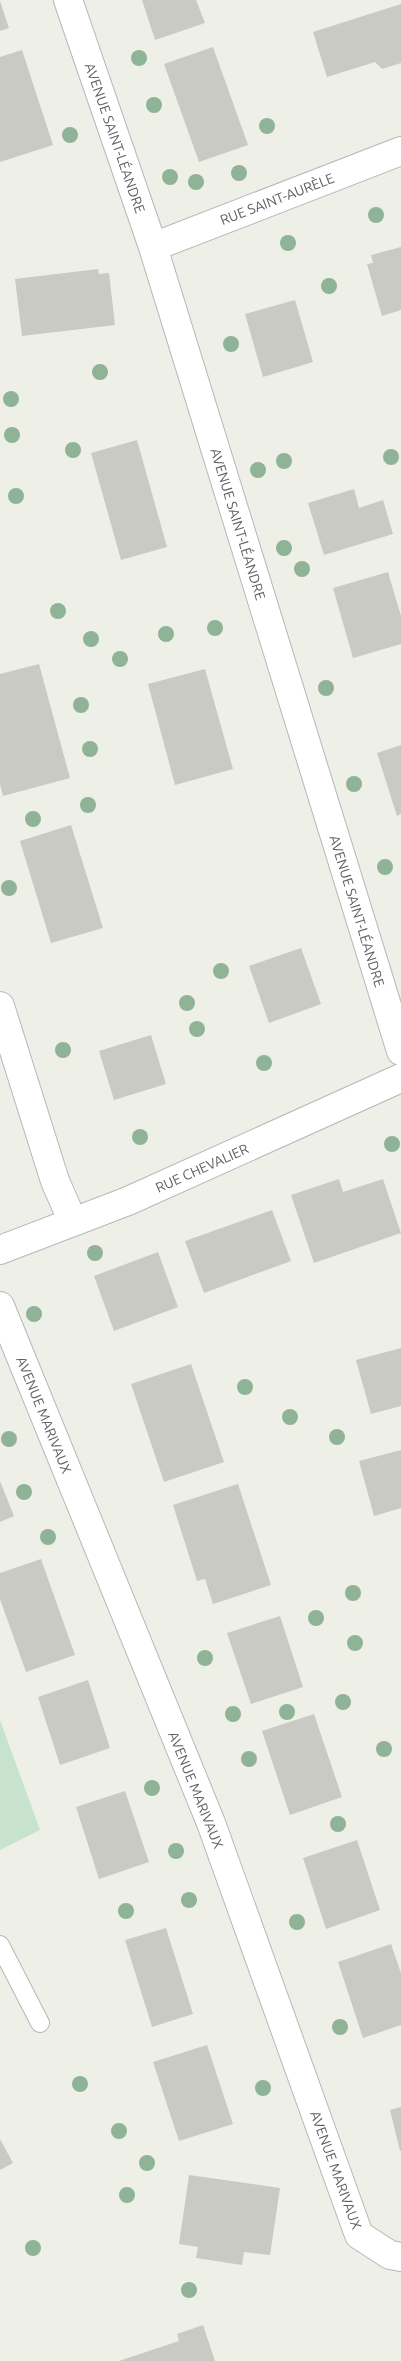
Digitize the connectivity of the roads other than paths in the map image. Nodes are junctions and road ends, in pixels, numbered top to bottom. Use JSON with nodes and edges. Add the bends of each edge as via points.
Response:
{"nodes":[{"id":1,"x":68,"y":0,"type":"edge"},
{"id":2,"x":401,"y":151,"type":"edge"},
{"id":3,"x":153,"y":248,"type":"junction"},
{"id":4,"x":0,"y":1006,"type":"edge"},
{"id":5,"x":401,"y":1051,"type":"edge"},
{"id":6,"x":401,"y":1078,"type":"edge"},
{"id":7,"x":73,"y":1222,"type":"junction"},
{"id":8,"x":0,"y":1250,"type":"edge"},
{"id":9,"x":0,"y":1306,"type":"edge"},
{"id":10,"x":0,"y":1945,"type":"edge"},
{"id":11,"x":40,"y":2023,"type":"dead end"},
{"id":12,"x":401,"y":2258,"type":"edge"}],
"edges":[{"from":1,"to":3,"type":"street","name":"AVENUE SAINT-LÉANDRE"},
{"from":2,"to":3,"type":"street","name":"RUE SAINT-AURÈLE"},
{"from":3,"to":5,"type":"street","name":"AVENUE SAINT-LÉANDRE"},
{"from":4,"to":7,"type":"street","via":[[55,1181]]},
{"from":6,"to":7,"type":"street","name":"RUE CHEVALIER","via":[[128,1201]]},
{"from":7,"to":8,"type":"street","name":"RUE CHEVALIER"},
{"from":9,"to":12,"type":"street","name":"AVENUE MARIVAUX","via":[[211,1823],[359,2235],[390,2255]]},
{"from":10,"to":11,"type":"lane"}]}
